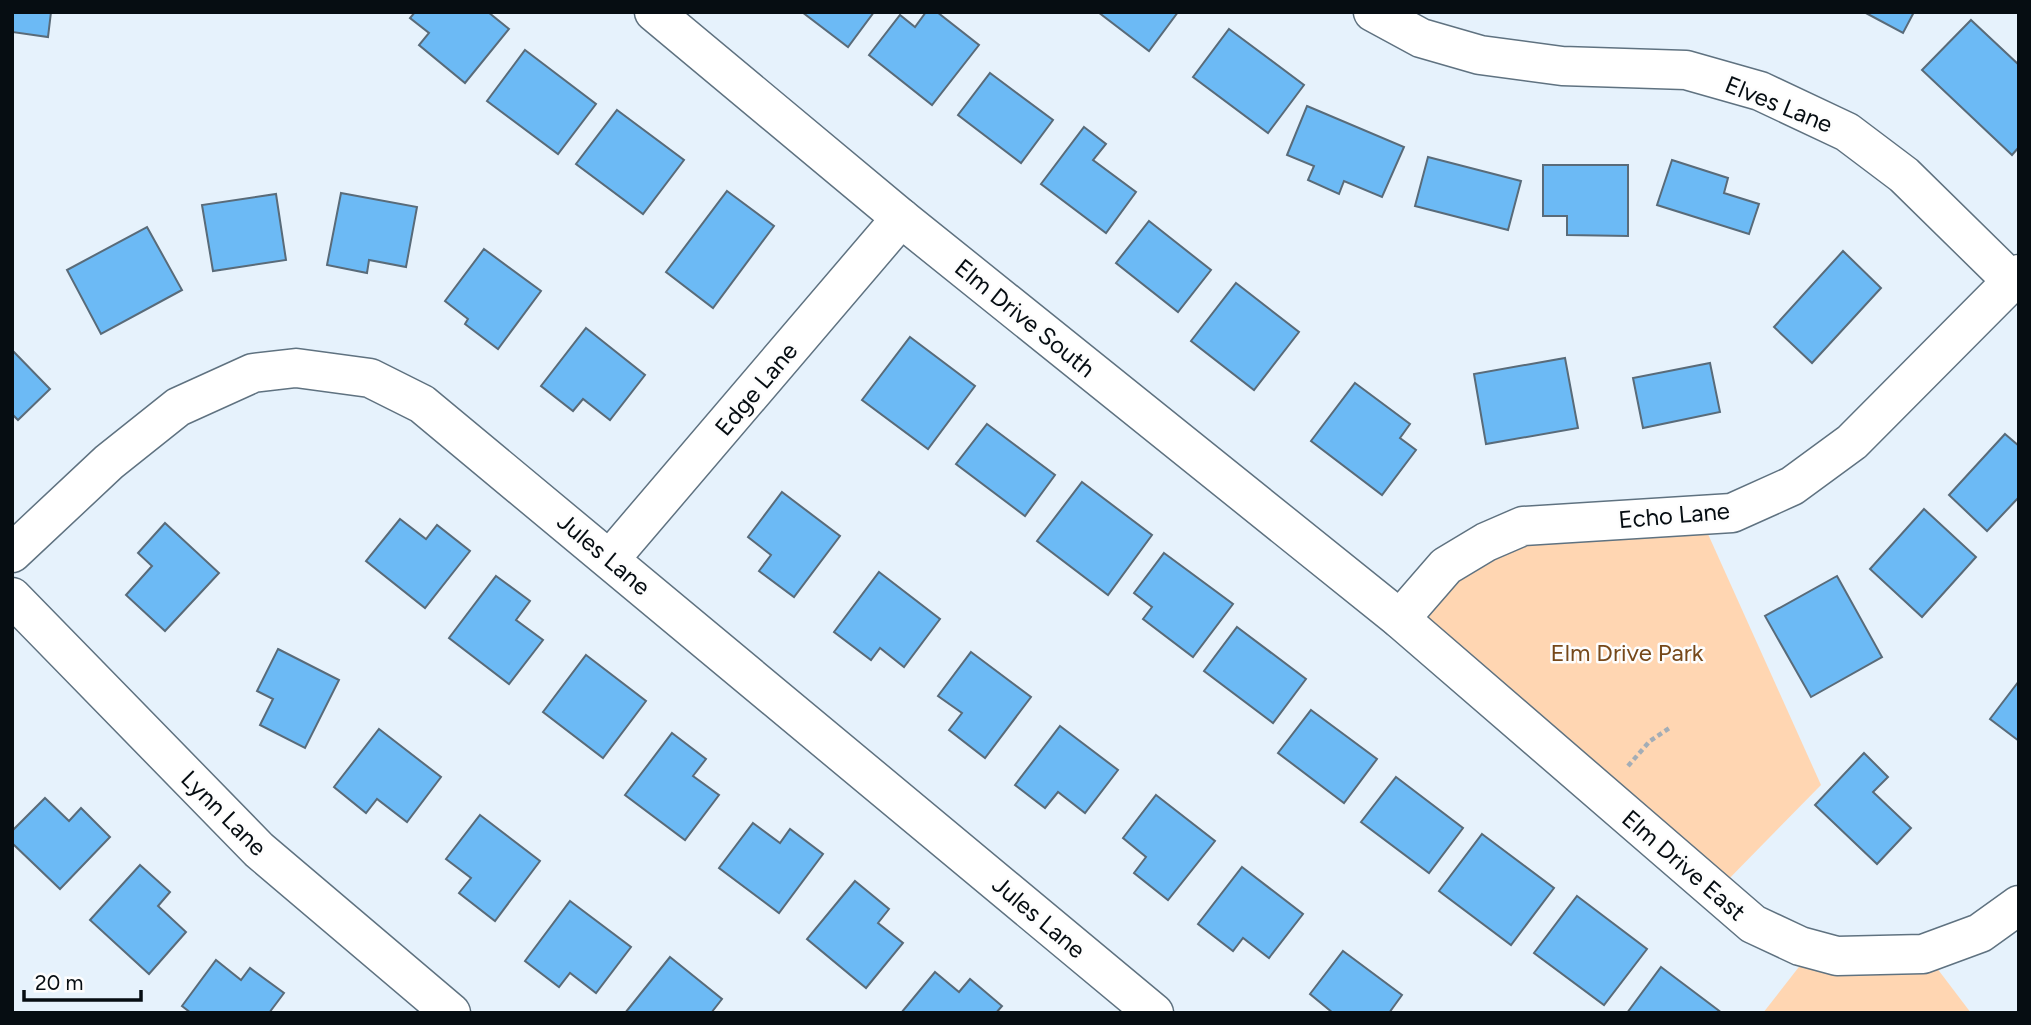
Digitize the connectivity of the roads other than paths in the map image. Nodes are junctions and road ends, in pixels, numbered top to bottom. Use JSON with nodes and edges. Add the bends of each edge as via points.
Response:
{"nodes":[{"id":1,"x":654,"y":12,"type":"edge"},
{"id":2,"x":1373,"y":12,"type":"edge"},
{"id":3,"x":901,"y":218,"type":"junction"},
{"id":4,"x":2015,"y":278,"type":"edge"},
{"id":5,"x":12,"y":553,"type":"edge"},
{"id":6,"x":610,"y":559,"type":"junction"},
{"id":7,"x":12,"y":597,"type":"edge"},
{"id":8,"x":1400,"y":619,"type":"junction"},
{"id":9,"x":2019,"y":905,"type":"edge"},
{"id":10,"x":451,"y":1013,"type":"edge"},
{"id":11,"x":1154,"y":1013,"type":"edge"}],
"edges":[{"from":1,"to":3,"type":"street","name":"Elm Drive South"},
{"from":2,"to":4,"type":"street","name":"Elves Lane","via":[[1421,38],[1480,55],[1562,66],[1686,70],[1760,91],[1847,132],[1904,175]]},
{"from":3,"to":6,"type":"street","name":"Edge Lane"},
{"from":3,"to":8,"type":"street","name":"Elm Drive South"},
{"from":4,"to":8,"type":"street","name":"Echo Lane","via":[[1852,442],[1792,486],[1732,513],[1523,526],[1446,566]]},
{"from":5,"to":6,"type":"street","name":"Jules Lane","via":[[109,462],[178,407],[253,373],[296,368],[370,378],[422,404]]},
{"from":6,"to":11,"type":"street","name":"Jules Lane"},
{"from":7,"to":10,"type":"street","name":"Lynn Lane","via":[[259,850]]},
{"from":8,"to":9,"type":"street","name":"Elm Drive East","via":[[1753,924],[1800,946],[1837,956],[1923,954],[1980,933]]}]}
